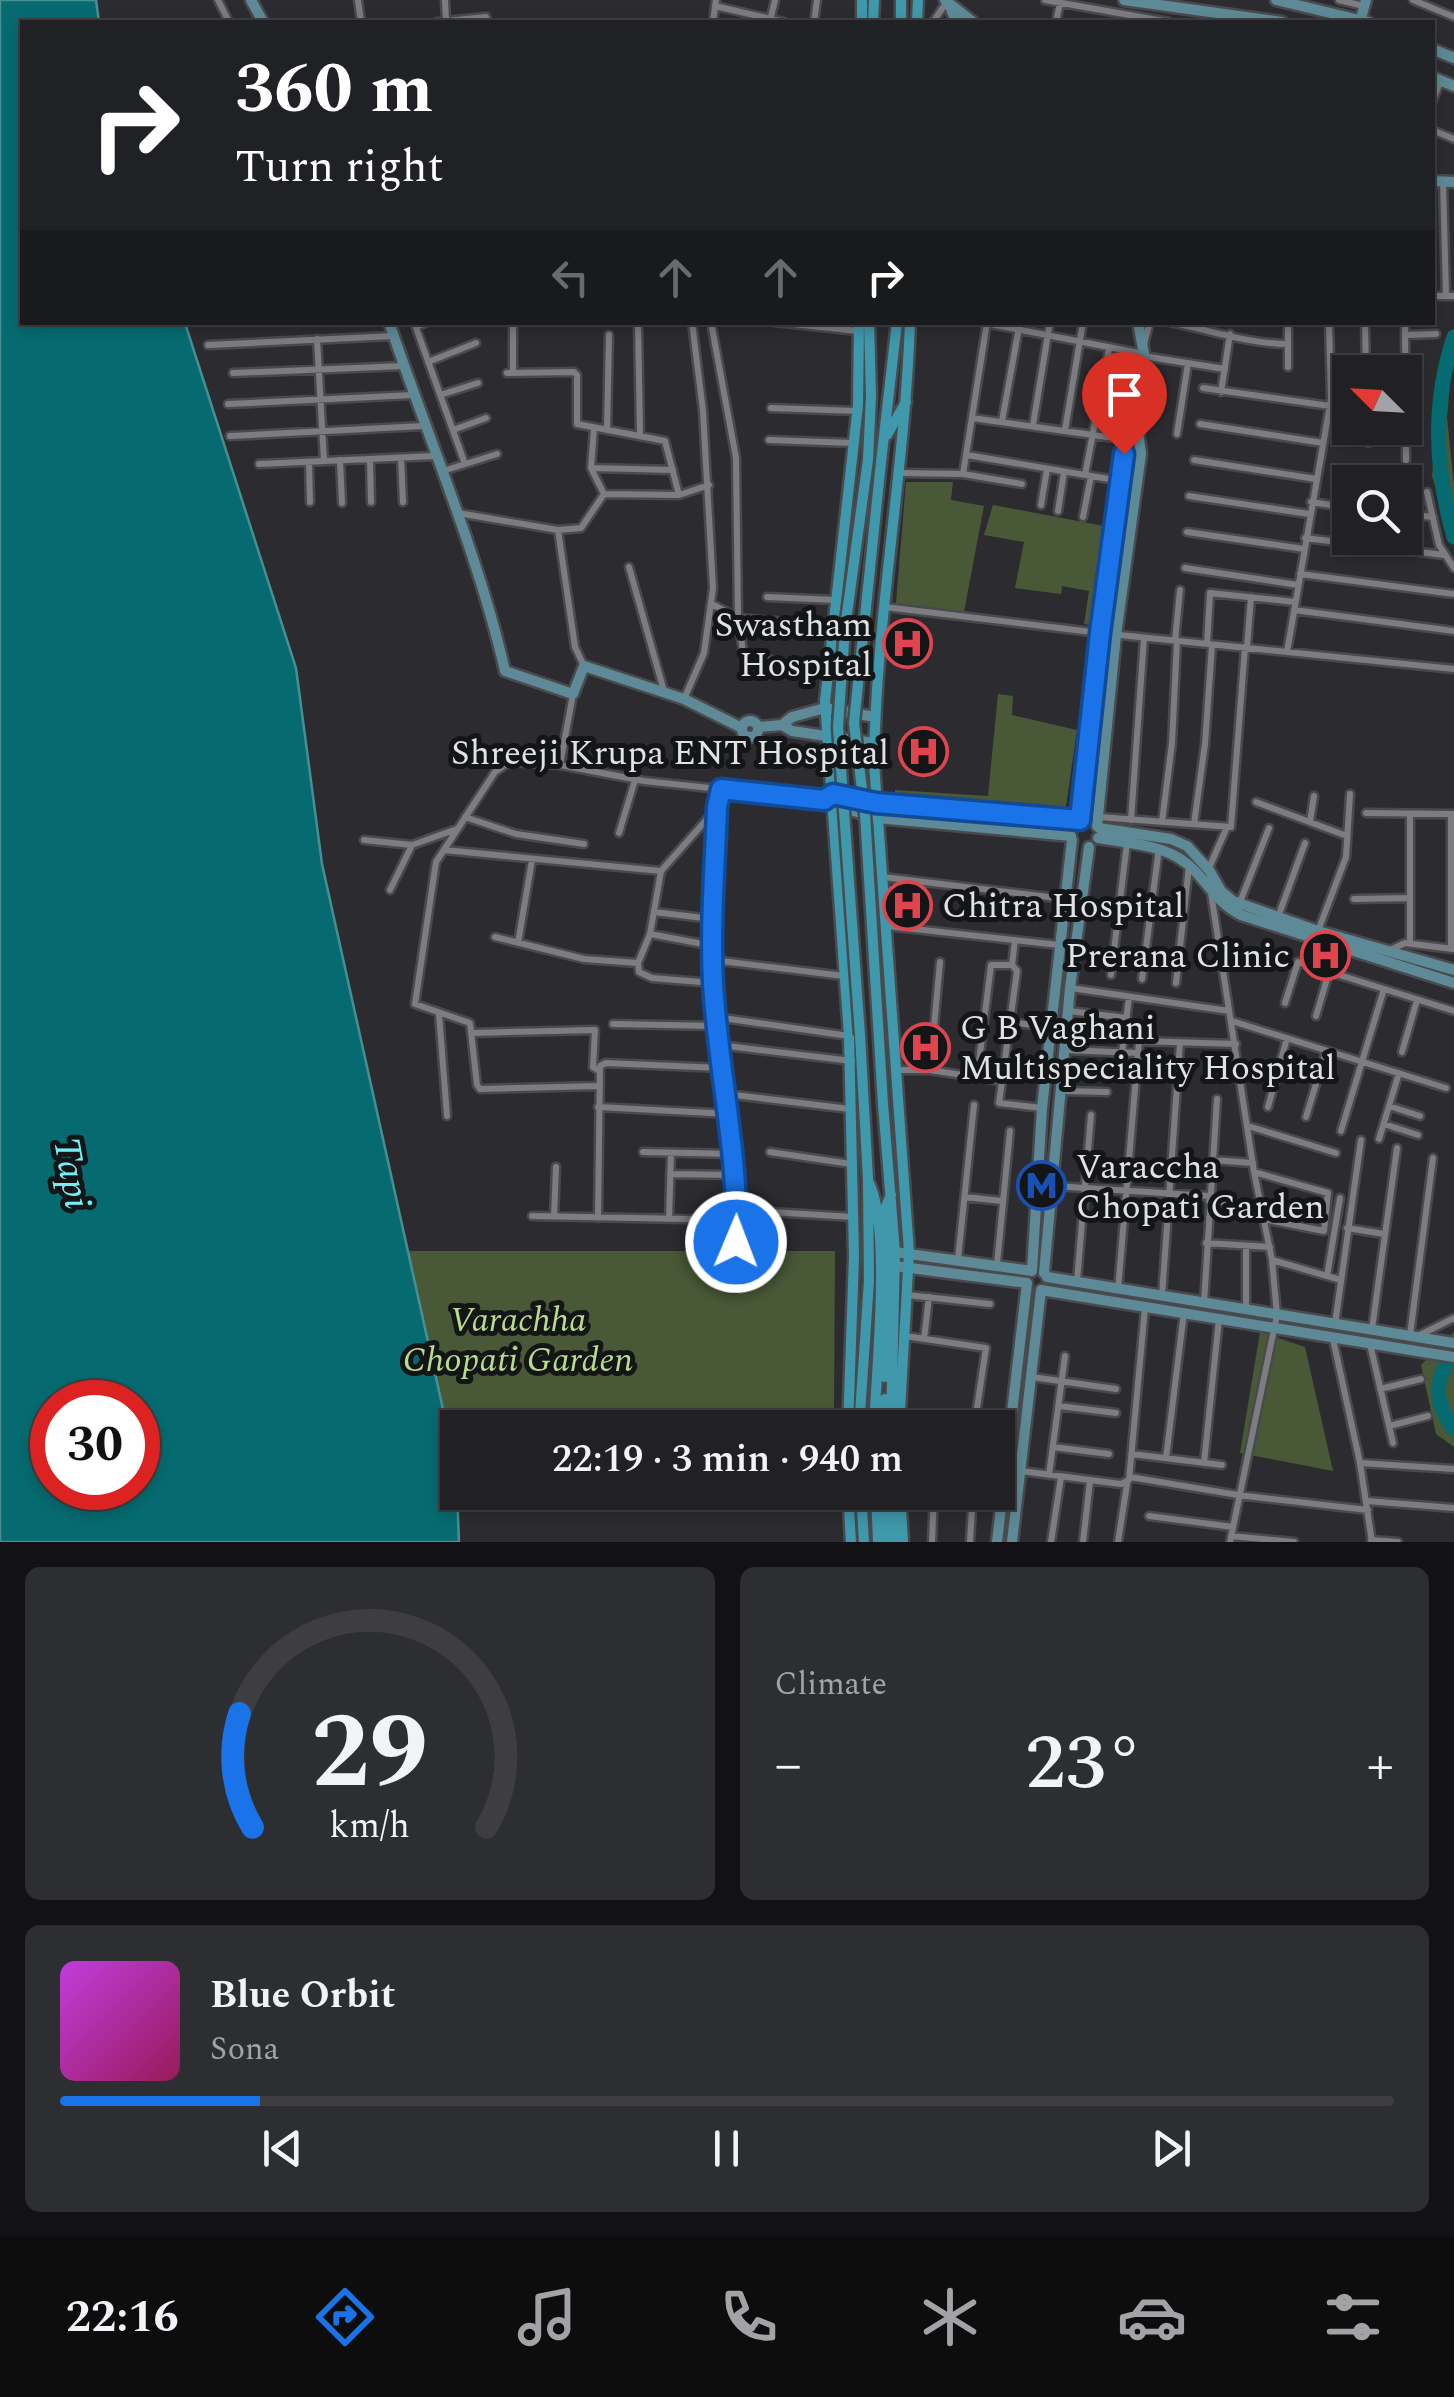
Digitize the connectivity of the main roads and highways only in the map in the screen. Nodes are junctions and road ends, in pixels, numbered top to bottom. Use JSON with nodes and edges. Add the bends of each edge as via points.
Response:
{"nodes":[{"id":1,"x":869,"y":325,"type":"edge"},
{"id":2,"x":897,"y":325,"type":"edge"},
{"id":3,"x":910,"y":325,"type":"edge"},
{"id":4,"x":859,"y":327,"type":"edge"},
{"id":5,"x":897,"y":338,"type":"junction"},
{"id":6,"x":870,"y":352,"type":"junction"},
{"id":7,"x":909,"y":361,"type":"junction"},
{"id":8,"x":859,"y":372,"type":"junction"},
{"id":9,"x":872,"y":396,"type":"junction"},
{"id":10,"x":908,"y":398,"type":"junction"},
{"id":11,"x":884,"y":440,"type":"junction"},
{"id":12,"x":854,"y":1035,"type":"junction"},
{"id":13,"x":855,"y":1061,"type":"junction"},
{"id":14,"x":902,"y":1143,"type":"junction"},
{"id":15,"x":887,"y":1146,"type":"junction"},
{"id":16,"x":868,"y":1179,"type":"junction"},
{"id":17,"x":892,"y":1194,"type":"junction"},
{"id":18,"x":849,"y":1410,"type":"edge"},
{"id":19,"x":860,"y":1410,"type":"edge"},
{"id":20,"x":875,"y":1410,"type":"edge"},
{"id":21,"x":887,"y":1410,"type":"edge"},
{"id":22,"x":888,"y":1410,"type":"edge"},
{"id":23,"x":900,"y":1410,"type":"edge"},
{"id":24,"x":849,"y":1510,"type":"edge"},
{"id":25,"x":863,"y":1510,"type":"edge"},
{"id":26,"x":879,"y":1510,"type":"edge"},
{"id":27,"x":882,"y":1510,"type":"edge"},
{"id":28,"x":892,"y":1510,"type":"edge"},
{"id":29,"x":901,"y":1510,"type":"edge"},
{"id":30,"x":851,"y":1542,"type":"edge"},
{"id":31,"x":864,"y":1542,"type":"edge"},
{"id":32,"x":878,"y":1542,"type":"edge"},
{"id":33,"x":886,"y":1542,"type":"edge"},
{"id":34,"x":894,"y":1542,"type":"edge"},
{"id":35,"x":903,"y":1542,"type":"edge"}],
"edges":[{"from":1,"to":6,"type":"main road"},
{"from":2,"to":5,"type":"main road"},
{"from":3,"to":7,"type":"main road"},
{"from":4,"to":8,"type":"main road"},
{"from":5,"to":7,"type":"main road"},
{"from":5,"to":11,"type":"main road"},
{"from":6,"to":8,"type":"main road"},
{"from":6,"to":9,"type":"main road"},
{"from":7,"to":10,"type":"main road"},
{"from":8,"to":9,"type":"main road"},
{"from":8,"to":12,"type":"main road","via":[[825,708]]},
{"from":9,"to":12,"type":"main road","bridge":true,"via":[[838,726]]},
{"from":10,"to":11,"type":"main road"},
{"from":10,"to":14,"type":"main road","via":[[874,717]]},
{"from":11,"to":15,"type":"main road","bridge":true,"via":[[854,723]]},
{"from":12,"to":13,"type":"main road"},
{"from":13,"to":16,"type":"main road"},
{"from":13,"to":18,"type":"main road"},
{"from":14,"to":15,"type":"main road"},
{"from":14,"to":23,"type":"main road","via":[[910,1252]]},
{"from":15,"to":17,"type":"main road"},
{"from":16,"to":19,"type":"main road"},
{"from":16,"to":20,"type":"main road","via":[[878,1237]]},
{"from":17,"to":21,"type":"main road","via":[[884,1215]]},
{"from":17,"to":22,"type":"main road","via":[[896,1252]]},
{"from":24,"to":30,"type":"main road"},
{"from":25,"to":31,"type":"main road"},
{"from":26,"to":32,"type":"main road"},
{"from":27,"to":33,"type":"main road"},
{"from":28,"to":34,"type":"main road"},
{"from":29,"to":35,"type":"main road"}]}
